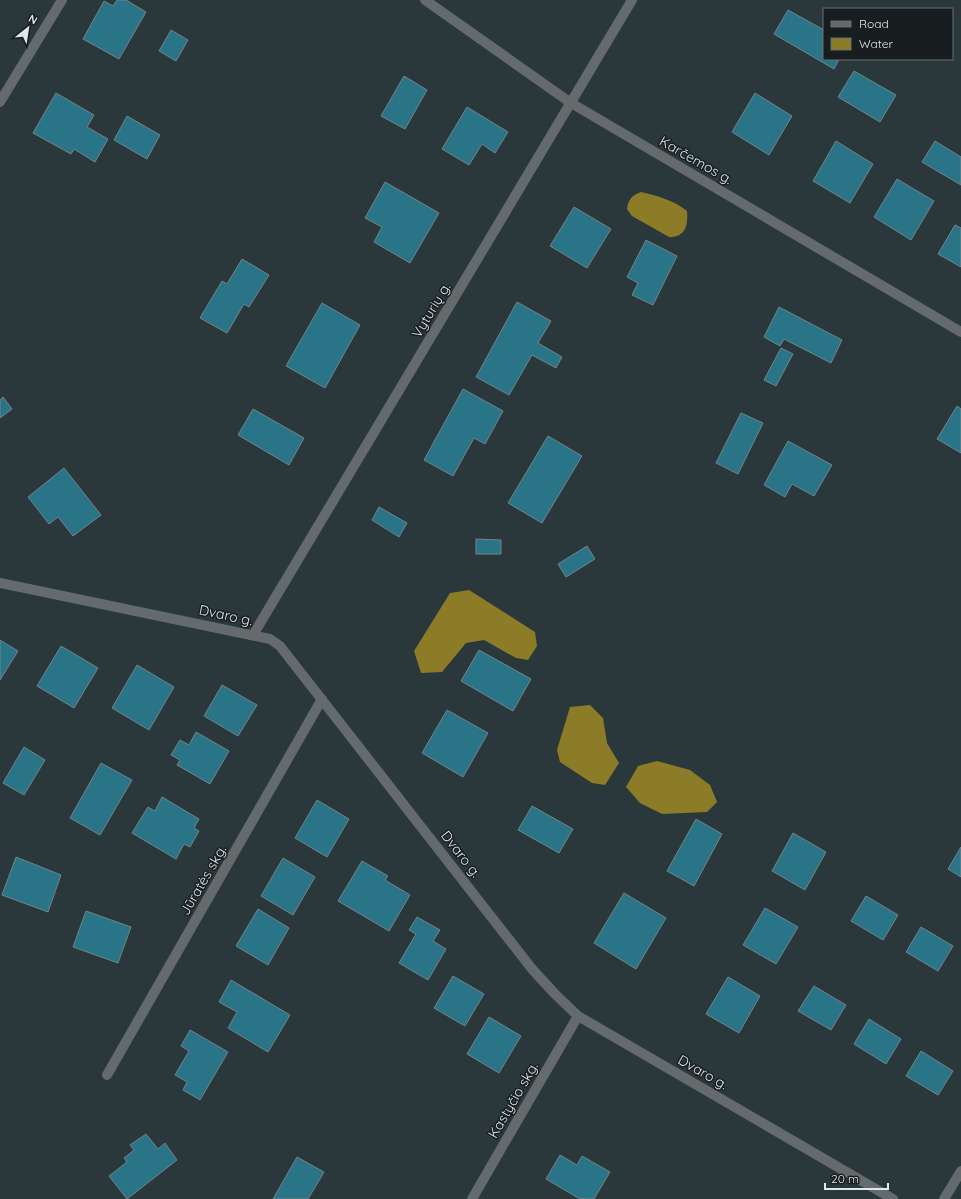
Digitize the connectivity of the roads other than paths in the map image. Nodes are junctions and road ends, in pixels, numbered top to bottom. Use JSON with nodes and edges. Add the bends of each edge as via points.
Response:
{"nodes":[{"id":1,"x":62,"y":0,"type":"edge"},
{"id":2,"x":425,"y":0,"type":"edge"},
{"id":3,"x":632,"y":0,"type":"edge"},
{"id":4,"x":0,"y":102,"type":"edge"},
{"id":5,"x":571,"y":103,"type":"junction"},
{"id":6,"x":961,"y":332,"type":"edge"},
{"id":7,"x":0,"y":582,"type":"edge"},
{"id":8,"x":253,"y":635,"type":"junction"},
{"id":9,"x":322,"y":699,"type":"junction"},
{"id":10,"x":578,"y":1016,"type":"junction"},
{"id":11,"x":107,"y":1075,"type":"dead end"},
{"id":12,"x":961,"y":1171,"type":"edge"},
{"id":13,"x":472,"y":1199,"type":"edge"},
{"id":14,"x":893,"y":1199,"type":"edge"},
{"id":15,"x":944,"y":1199,"type":"edge"}],
"edges":[{"from":1,"to":4,"type":"street"},
{"from":2,"to":5,"type":"street","name":"Karčemos g."},
{"from":3,"to":5,"type":"street","name":"Vyturių g."},
{"from":5,"to":6,"type":"street","name":"Karčemos g."},
{"from":5,"to":8,"type":"street","name":"Vyturių g."},
{"from":7,"to":8,"type":"street","name":"Dvaro g."},
{"from":8,"to":9,"type":"street","name":"Dvaro g.","via":[[270,639],[280,646]]},
{"from":9,"to":10,"type":"street","name":"Dvaro g.","via":[[532,969]]},
{"from":9,"to":11,"type":"street","name":"Jūratės skg."},
{"from":10,"to":13,"type":"street","name":"Kastyčio skg."},
{"from":10,"to":14,"type":"street","name":"Dvaro g."},
{"from":12,"to":15,"type":"street"}]}
